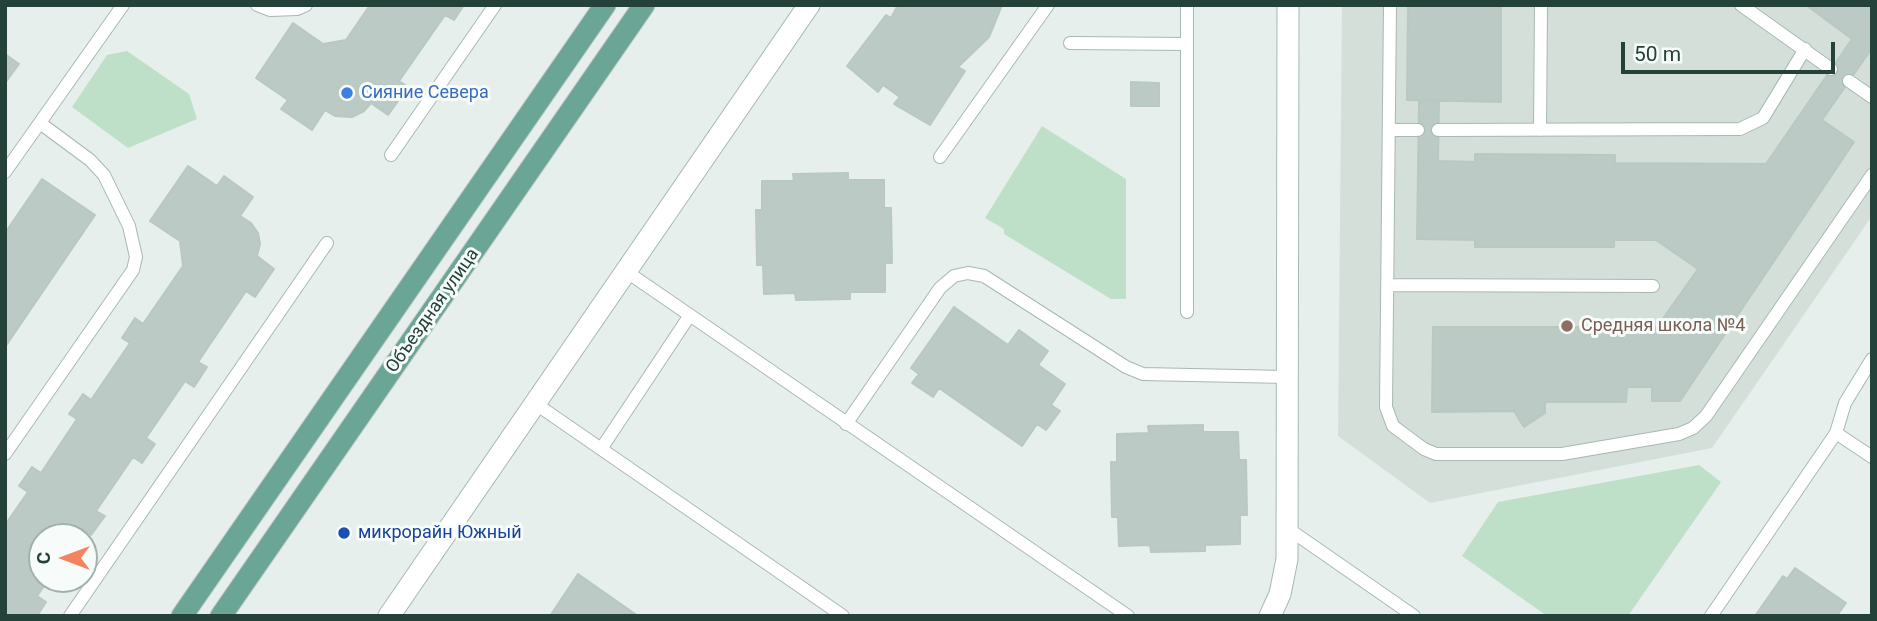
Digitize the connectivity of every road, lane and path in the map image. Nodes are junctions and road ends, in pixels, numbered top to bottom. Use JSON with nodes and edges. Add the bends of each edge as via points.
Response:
{"nodes":[{"id":1,"x":122,"y":5,"type":"edge"},
{"id":2,"x":257,"y":5,"type":"edge"},
{"id":3,"x":306,"y":5,"type":"edge"},
{"id":4,"x":495,"y":5,"type":"edge"},
{"id":5,"x":605,"y":5,"type":"edge"},
{"id":6,"x":645,"y":5,"type":"edge"},
{"id":7,"x":809,"y":5,"type":"edge"},
{"id":8,"x":1048,"y":5,"type":"edge"},
{"id":9,"x":1187,"y":5,"type":"edge"},
{"id":10,"x":1288,"y":5,"type":"edge"},
{"id":11,"x":1390,"y":5,"type":"edge"},
{"id":12,"x":1541,"y":5,"type":"edge"},
{"id":13,"x":1741,"y":5,"type":"edge"},
{"id":14,"x":1070,"y":43,"type":"dead end"},
{"id":15,"x":1187,"y":44,"type":"junction"},
{"id":16,"x":1805,"y":49,"type":"junction"},
{"id":17,"x":1831,"y":69,"type":"dead end"},
{"id":18,"x":1849,"y":81,"type":"dead end"},
{"id":19,"x":1872,"y":97,"type":"edge"},
{"id":20,"x":40,"y":123,"type":"junction"},
{"id":21,"x":1389,"y":130,"type":"junction"},
{"id":22,"x":1418,"y":130,"type":"dead end"},
{"id":23,"x":1438,"y":130,"type":"dead end"},
{"id":24,"x":1540,"y":130,"type":"junction"},
{"id":25,"x":391,"y":155,"type":"dead end"},
{"id":26,"x":940,"y":158,"type":"dead end"},
{"id":27,"x":5,"y":172,"type":"edge"},
{"id":28,"x":1872,"y":175,"type":"edge"},
{"id":29,"x":327,"y":243,"type":"dead end"},
{"id":30,"x":627,"y":272,"type":"junction"},
{"id":31,"x":1388,"y":285,"type":"junction"},
{"id":32,"x":1653,"y":286,"type":"dead end"},
{"id":33,"x":1187,"y":312,"type":"dead end"},
{"id":34,"x":690,"y":315,"type":"junction"},
{"id":35,"x":1872,"y":359,"type":"edge"},
{"id":36,"x":1287,"y":377,"type":"junction"},
{"id":37,"x":536,"y":404,"type":"junction"},
{"id":38,"x":846,"y":424,"type":"junction"},
{"id":39,"x":1836,"y":433,"type":"junction"},
{"id":40,"x":601,"y":449,"type":"junction"},
{"id":41,"x":5,"y":454,"type":"edge"},
{"id":42,"x":1872,"y":457,"type":"edge"},
{"id":43,"x":1287,"y":528,"type":"junction"},
{"id":44,"x":70,"y":616,"type":"edge"},
{"id":45,"x":182,"y":616,"type":"edge"},
{"id":46,"x":221,"y":616,"type":"edge"},
{"id":47,"x":389,"y":616,"type":"edge"},
{"id":48,"x":844,"y":616,"type":"edge"},
{"id":49,"x":1128,"y":616,"type":"edge"},
{"id":50,"x":1270,"y":616,"type":"edge"},
{"id":51,"x":1414,"y":616,"type":"edge"},
{"id":52,"x":1711,"y":616,"type":"edge"}],
"edges":[{"from":1,"to":20,"type":"lane"},
{"from":2,"to":3,"type":"lane","via":[[270,10]]},
{"from":4,"to":25,"type":"lane"},
{"from":5,"to":45,"type":"main road","name":"Объездная улица"},
{"from":6,"to":46,"type":"main road","name":"Объездная улица"},
{"from":7,"to":30,"type":"street"},
{"from":8,"to":26,"type":"lane"},
{"from":9,"to":15,"type":"lane"},
{"from":10,"to":36,"type":"street"},
{"from":11,"to":21,"type":"lane"},
{"from":12,"to":24,"type":"lane"},
{"from":13,"to":16,"type":"lane"},
{"from":14,"to":15,"type":"lane"},
{"from":15,"to":33,"type":"lane"},
{"from":16,"to":17,"type":"lane"},
{"from":16,"to":24,"type":"lane","via":[[1763,118],[1751,126]]},
{"from":18,"to":19,"type":"lane"},
{"from":20,"to":27,"type":"lane"},
{"from":20,"to":41,"type":"lane","via":[[104,175],[129,226],[136,257],[133,270]]},
{"from":21,"to":22,"type":"lane"},
{"from":21,"to":31,"type":"lane"},
{"from":23,"to":24,"type":"lane"},
{"from":28,"to":31,"type":"lane","via":[[1706,416],[1679,434],[1547,455],[1436,454],[1423,449],[1388,419]]},
{"from":29,"to":44,"type":"lane"},
{"from":30,"to":34,"type":"lane"},
{"from":30,"to":37,"type":"street"},
{"from":31,"to":32,"type":"lane"},
{"from":34,"to":38,"type":"lane"},
{"from":34,"to":40,"type":"lane"},
{"from":35,"to":39,"type":"lane","via":[[1845,404]]},
{"from":36,"to":38,"type":"lane","via":[[1143,374],[984,276],[968,273],[954,276],[940,288]]},
{"from":36,"to":43,"type":"street"},
{"from":37,"to":40,"type":"lane"},
{"from":37,"to":47,"type":"street"},
{"from":38,"to":49,"type":"lane"},
{"from":39,"to":42,"type":"lane"},
{"from":39,"to":52,"type":"lane"},
{"from":40,"to":48,"type":"lane"},
{"from":43,"to":50,"type":"street","via":[[1284,576]]},
{"from":43,"to":51,"type":"lane"}]}
